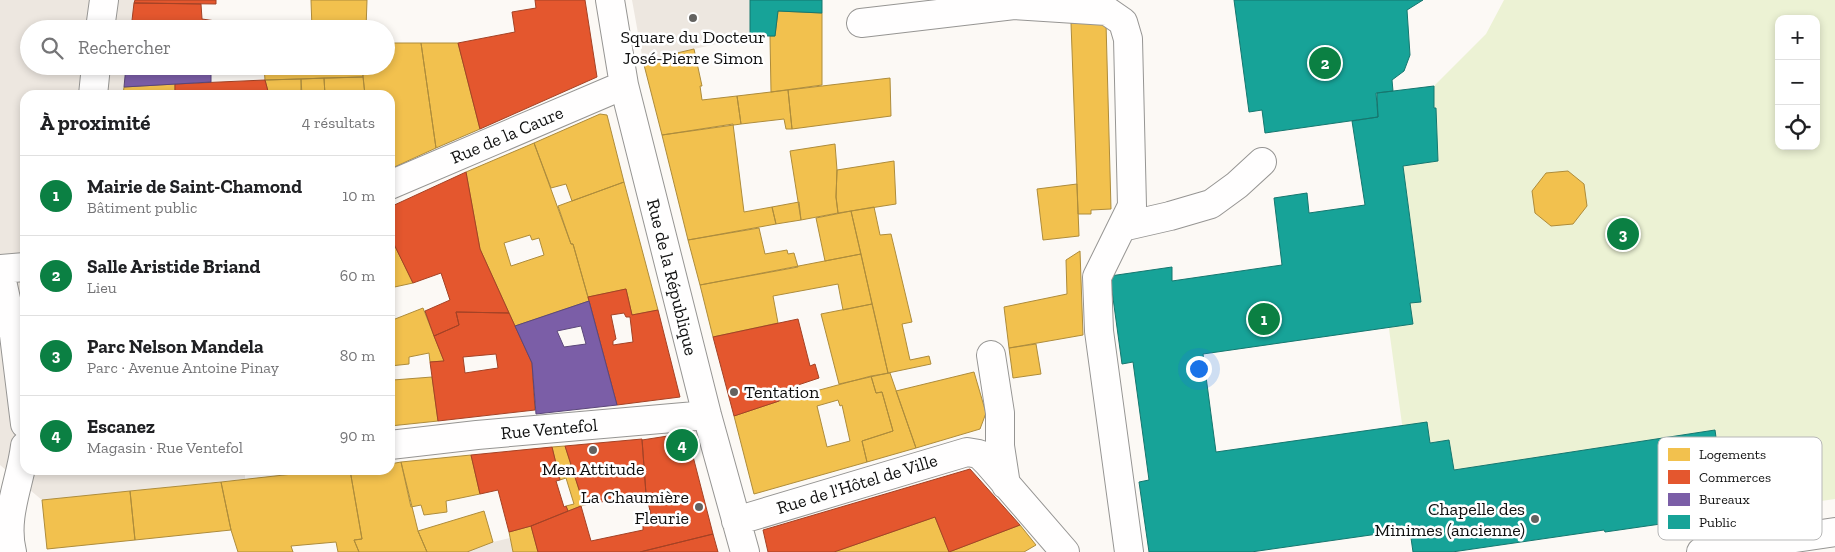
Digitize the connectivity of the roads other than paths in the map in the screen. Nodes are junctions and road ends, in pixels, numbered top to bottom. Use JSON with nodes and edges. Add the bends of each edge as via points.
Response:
{"nodes":[{"id":1,"x":104,"y":0,"type":"edge"},
{"id":2,"x":610,"y":0,"type":"edge"},
{"id":3,"x":101,"y":20,"type":"edge"},
{"id":4,"x":861,"y":23,"type":"dead end"},
{"id":5,"x":95,"y":75,"type":"edge"},
{"id":6,"x":624,"y":85,"type":"junction"},
{"id":7,"x":94,"y":90,"type":"edge"},
{"id":8,"x":1262,"y":162,"type":"dead end"},
{"id":9,"x":395,"y":184,"type":"edge"},
{"id":10,"x":1122,"y":227,"type":"junction"},
{"id":11,"x":20,"y":269,"type":"edge"},
{"id":12,"x":1,"y":276,"type":"edge"},
{"id":13,"x":991,"y":355,"type":"dead end"},
{"id":14,"x":20,"y":384,"type":"edge"},
{"id":15,"x":707,"y":415,"type":"junction"},
{"id":16,"x":395,"y":444,"type":"edge"},
{"id":17,"x":20,"y":475,"type":"edge"},
{"id":18,"x":1006,"y":485,"type":"junction"},
{"id":19,"x":736,"y":520,"type":"junction"},
{"id":20,"x":1835,"y":532,"type":"edge"},
{"id":21,"x":1822,"y":537,"type":"edge"},
{"id":22,"x":1813,"y":540,"type":"edge"},
{"id":23,"x":1800,"y":545,"type":"edge"},
{"id":24,"x":12,"y":552,"type":"edge"},
{"id":25,"x":745,"y":552,"type":"edge"},
{"id":26,"x":1065,"y":552,"type":"edge"},
{"id":27,"x":1129,"y":552,"type":"edge"},
{"id":28,"x":1701,"y":552,"type":"edge"}],
"edges":[{"from":1,"to":3,"type":"street"},
{"from":2,"to":6,"type":"street","name":"Rue de la République"},
{"from":4,"to":10,"type":"street","via":[[1014,5],[1108,11],[1123,22],[1128,39],[1132,206]]},
{"from":5,"to":7,"type":"street"},
{"from":6,"to":9,"type":"street","name":"Rue de la Caure"},
{"from":6,"to":15,"type":"street","name":"Rue de la République"},
{"from":8,"to":10,"type":"street","via":[[1211,204]]},
{"from":10,"to":27,"type":"street","via":[[1097,277],[1099,332]]},
{"from":11,"to":12,"type":"street"},
{"from":12,"to":14,"type":"street","via":[[14,335]]},
{"from":13,"to":18,"type":"street"},
{"from":15,"to":16,"type":"street","name":"Rue Ventefol"},
{"from":15,"to":19,"type":"street","name":"Rue de la République"},
{"from":17,"to":24,"type":"street","via":[[10,516]]},
{"from":18,"to":19,"type":"street","name":"Rue de l'Hôtel de Ville","via":[[979,454],[967,452]]},
{"from":18,"to":26,"type":"street"},
{"from":19,"to":25,"type":"street","name":"Rue de la République"},
{"from":20,"to":21,"type":"street"},
{"from":22,"to":23,"type":"street"},
{"from":23,"to":28,"type":"street"}]}
